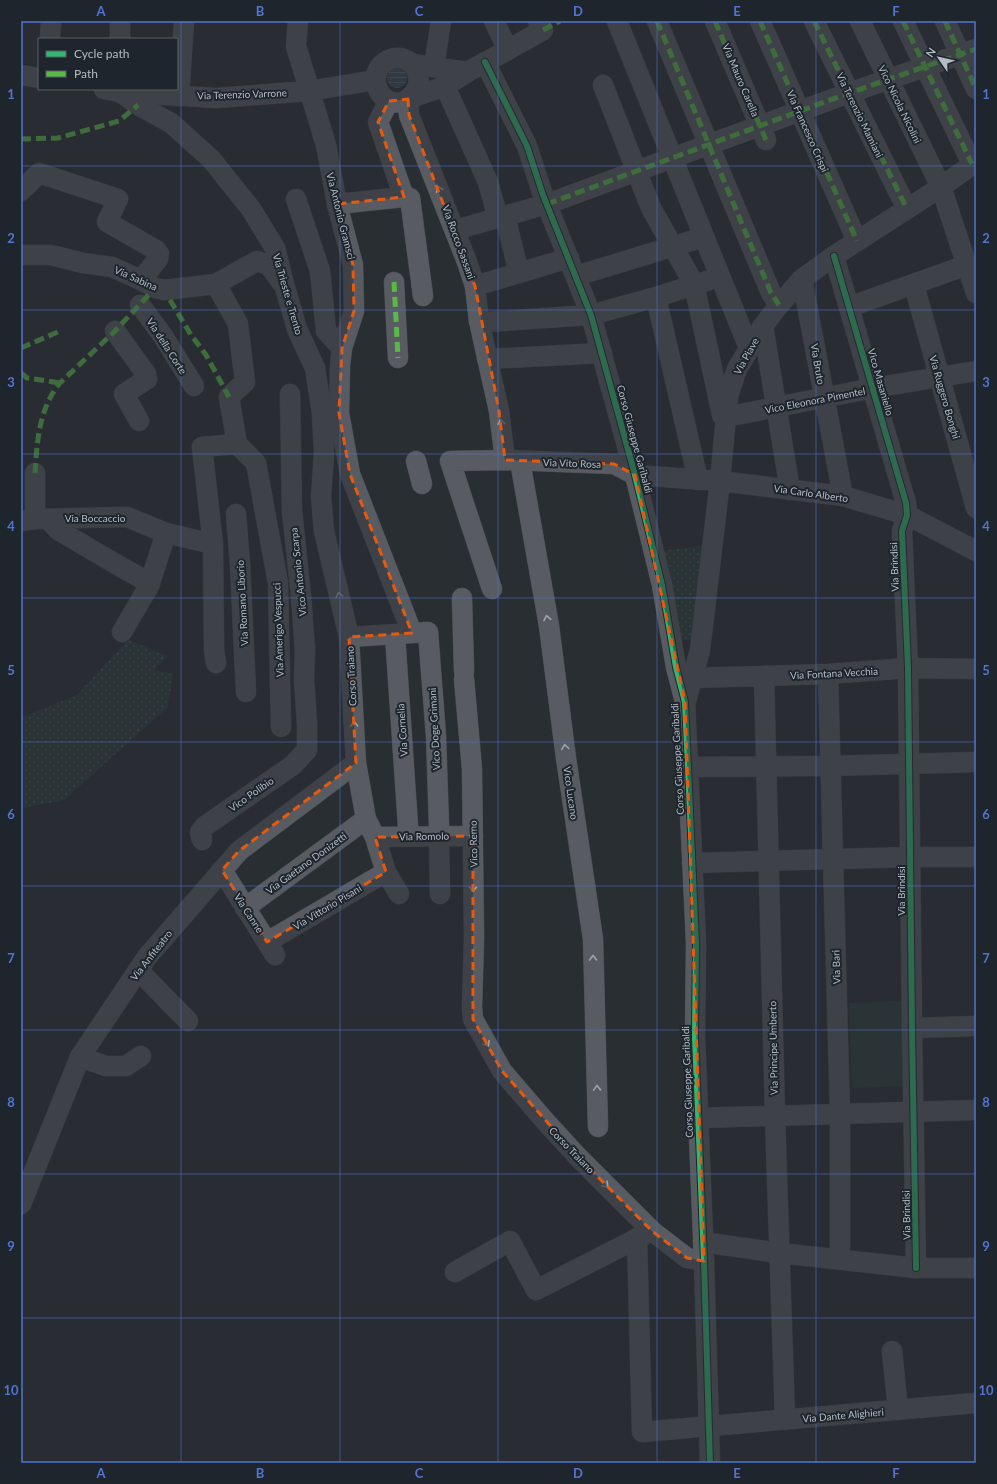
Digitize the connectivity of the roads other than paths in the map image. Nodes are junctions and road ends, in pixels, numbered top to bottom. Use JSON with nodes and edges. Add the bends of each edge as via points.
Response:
{"nodes":[{"id":1,"x":51,"y":21,"type":"edge"},
{"id":2,"x":120,"y":21,"type":"edge"},
{"id":3,"x":180,"y":21,"type":"edge"},
{"id":4,"x":298,"y":21,"type":"edge"},
{"id":5,"x":441,"y":21,"type":"edge"},
{"id":6,"x":494,"y":21,"type":"edge"},
{"id":7,"x":617,"y":21,"type":"edge"},
{"id":8,"x":657,"y":21,"type":"edge"},
{"id":9,"x":715,"y":21,"type":"edge"},
{"id":10,"x":760,"y":21,"type":"edge"},
{"id":11,"x":814,"y":21,"type":"edge"},
{"id":12,"x":860,"y":21,"type":"edge"},
{"id":13,"x":903,"y":21,"type":"edge"},
{"id":14,"x":945,"y":21,"type":"edge"},
{"id":15,"x":541,"y":26,"type":"edge"},
{"id":16,"x":50,"y":38,"type":"edge"},
{"id":17,"x":120,"y":38,"type":"edge"},
{"id":18,"x":508,"y":50,"type":"junction"},
{"id":19,"x":968,"y":52,"type":"edge"},
{"id":20,"x":485,"y":62,"type":"junction"},
{"id":21,"x":412,"y":64,"type":"junction"},
{"id":22,"x":924,"y":66,"type":"junction"},
{"id":23,"x":434,"y":67,"type":"junction"},
{"id":24,"x":467,"y":72,"type":"junction"},
{"id":25,"x":21,"y":75,"type":"edge"},
{"id":26,"x":38,"y":78,"type":"edge"},
{"id":27,"x":375,"y":80,"type":"junction"},
{"id":28,"x":888,"y":80,"type":"junction"},
{"id":29,"x":603,"y":85,"type":"dead end"},
{"id":30,"x":445,"y":86,"type":"junction"},
{"id":31,"x":976,"y":89,"type":"edge"},
{"id":32,"x":115,"y":90,"type":"edge"},
{"id":33,"x":309,"y":91,"type":"junction"},
{"id":34,"x":850,"y":93,"type":"junction"},
{"id":35,"x":179,"y":96,"type":"junction"},
{"id":36,"x":399,"y":100,"type":"junction"},
{"id":37,"x":800,"y":112,"type":"junction"},
{"id":38,"x":763,"y":133,"type":"junction"},
{"id":39,"x":709,"y":144,"type":"junction"},
{"id":40,"x":672,"y":158,"type":"junction"},
{"id":41,"x":974,"y":163,"type":"edge"},
{"id":42,"x":637,"y":171,"type":"junction"},
{"id":43,"x":941,"y":187,"type":"junction"},
{"id":44,"x":21,"y":191,"type":"edge"},
{"id":45,"x":404,"y":197,"type":"junction"},
{"id":46,"x":296,"y":200,"type":"dead end"},
{"id":47,"x":336,"y":204,"type":"junction"},
{"id":48,"x":547,"y":204,"type":"junction"},
{"id":49,"x":907,"y":209,"type":"junction"},
{"id":50,"x":501,"y":217,"type":"junction"},
{"id":51,"x":455,"y":230,"type":"junction"},
{"id":52,"x":704,"y":237,"type":"junction"},
{"id":53,"x":857,"y":241,"type":"junction"},
{"id":54,"x":672,"y":246,"type":"junction"},
{"id":55,"x":968,"y":251,"type":"edge"},
{"id":56,"x":21,"y":255,"type":"edge"},
{"id":57,"x":834,"y":256,"type":"junction"},
{"id":58,"x":569,"y":258,"type":"junction"},
{"id":59,"x":518,"y":273,"type":"junction"},
{"id":60,"x":576,"y":276,"type":"junction"},
{"id":61,"x":721,"y":277,"type":"junction"},
{"id":62,"x":802,"y":279,"type":"junction"},
{"id":63,"x":141,"y":280,"type":"junction"},
{"id":64,"x":394,"y":282,"type":"dead end"},
{"id":65,"x":216,"y":284,"type":"junction"},
{"id":66,"x":284,"y":284,"type":"junction"},
{"id":67,"x":694,"y":284,"type":"junction"},
{"id":68,"x":914,"y":285,"type":"junction"},
{"id":69,"x":474,"y":286,"type":"junction"},
{"id":70,"x":976,"y":293,"type":"edge"},
{"id":71,"x":423,"y":296,"type":"dead end"},
{"id":72,"x":656,"y":297,"type":"junction"},
{"id":73,"x":140,"y":305,"type":"dead end"},
{"id":74,"x":779,"y":305,"type":"junction"},
{"id":75,"x":849,"y":307,"type":"junction"},
{"id":76,"x":591,"y":315,"type":"junction"},
{"id":77,"x":479,"y":321,"type":"junction"},
{"id":78,"x":763,"y":326,"type":"junction"},
{"id":79,"x":115,"y":331,"type":"dead end"},
{"id":80,"x":749,"y":348,"type":"junction"},
{"id":81,"x":602,"y":353,"type":"junction"},
{"id":82,"x":341,"y":357,"type":"junction"},
{"id":83,"x":398,"y":358,"type":"dead end"},
{"id":84,"x":487,"y":359,"type":"junction"},
{"id":85,"x":315,"y":368,"type":"junction"},
{"id":86,"x":976,"y":371,"type":"edge"},
{"id":87,"x":939,"y":377,"type":"junction"},
{"id":88,"x":194,"y":386,"type":"dead end"},
{"id":89,"x":873,"y":388,"type":"junction"},
{"id":90,"x":290,"y":394,"type":"dead end"},
{"id":91,"x":824,"y":398,"type":"junction"},
{"id":92,"x":776,"y":407,"type":"junction"},
{"id":93,"x":330,"y":413,"type":"junction"},
{"id":94,"x":726,"y":417,"type":"junction"},
{"id":95,"x":138,"y":421,"type":"dead end"},
{"id":96,"x":237,"y":444,"type":"junction"},
{"id":97,"x":346,"y":449,"type":"junction"},
{"id":98,"x":324,"y":453,"type":"junction"},
{"id":99,"x":512,"y":460,"type":"junction"},
{"id":100,"x":416,"y":462,"type":"dead end"},
{"id":101,"x":35,"y":473,"type":"dead end"},
{"id":102,"x":635,"y":475,"type":"junction"},
{"id":103,"x":698,"y":480,"type":"junction"},
{"id":104,"x":720,"y":481,"type":"junction"},
{"id":105,"x":422,"y":484,"type":"dead end"},
{"id":106,"x":790,"y":490,"type":"junction"},
{"id":107,"x":843,"y":496,"type":"junction"},
{"id":108,"x":976,"y":508,"type":"edge"},
{"id":109,"x":236,"y":514,"type":"dead end"},
{"id":110,"x":907,"y":515,"type":"junction"},
{"id":111,"x":34,"y":520,"type":"edge"},
{"id":112,"x":166,"y":533,"type":"junction"},
{"id":113,"x":213,"y":544,"type":"junction"},
{"id":114,"x":976,"y":551,"type":"edge"},
{"id":115,"x":150,"y":583,"type":"junction"},
{"id":116,"x":492,"y":589,"type":"dead end"},
{"id":117,"x":462,"y":598,"type":"dead end"},
{"id":118,"x":122,"y":632,"type":"dead end"},
{"id":119,"x":412,"y":633,"type":"junction"},
{"id":120,"x":349,"y":637,"type":"junction"},
{"id":121,"x":216,"y":663,"type":"dead end"},
{"id":122,"x":908,"y":668,"type":"junction"},
{"id":123,"x":976,"y":669,"type":"edge"},
{"id":124,"x":828,"y":674,"type":"junction"},
{"id":125,"x":764,"y":676,"type":"junction"},
{"id":126,"x":692,"y":678,"type":"junction"},
{"id":127,"x":246,"y":692,"type":"dead end"},
{"id":128,"x":685,"y":702,"type":"junction"},
{"id":129,"x":281,"y":727,"type":"dead end"},
{"id":130,"x":307,"y":750,"type":"joint"},
{"id":131,"x":976,"y":762,"type":"edge"},
{"id":132,"x":356,"y":763,"type":"junction"},
{"id":133,"x":910,"y":764,"type":"junction"},
{"id":134,"x":766,"y":766,"type":"junction"},
{"id":135,"x":830,"y":766,"type":"junction"},
{"id":136,"x":688,"y":767,"type":"junction"},
{"id":137,"x":366,"y":819,"type":"junction"},
{"id":138,"x":408,"y":826,"type":"dead end"},
{"id":139,"x":473,"y":836,"type":"junction"},
{"id":140,"x":375,"y":837,"type":"junction"},
{"id":141,"x":202,"y":840,"type":"dead end"},
{"id":142,"x":910,"y":857,"type":"junction"},
{"id":143,"x":976,"y":857,"type":"edge"},
{"id":144,"x":833,"y":859,"type":"junction"},
{"id":145,"x":768,"y":860,"type":"junction"},
{"id":146,"x":692,"y":864,"type":"junction"},
{"id":147,"x":222,"y":870,"type":"junction"},
{"id":148,"x":386,"y":872,"type":"junction"},
{"id":149,"x":399,"y":894,"type":"dead end"},
{"id":150,"x":440,"y":894,"type":"dead end"},
{"id":151,"x":246,"y":908,"type":"junction"},
{"id":152,"x":271,"y":948,"type":"joint"},
{"id":153,"x":138,"y":970,"type":"junction"},
{"id":154,"x":472,"y":1008,"type":"joint"},
{"id":155,"x":188,"y":1021,"type":"dead end"},
{"id":156,"x":976,"y":1026,"type":"edge"},
{"id":157,"x":912,"y":1028,"type":"junction"},
{"id":158,"x":141,"y":1056,"type":"dead end"},
{"id":159,"x":80,"y":1057,"type":"junction"},
{"id":160,"x":976,"y":1110,"type":"edge"},
{"id":161,"x":914,"y":1112,"type":"junction"},
{"id":162,"x":840,"y":1114,"type":"junction"},
{"id":163,"x":775,"y":1116,"type":"junction"},
{"id":164,"x":698,"y":1118,"type":"junction"},
{"id":165,"x":598,"y":1127,"type":"dead end"},
{"id":166,"x":21,"y":1204,"type":"edge"},
{"id":167,"x":644,"y":1234,"type":"junction"},
{"id":168,"x":704,"y":1252,"type":"junction"},
{"id":169,"x":779,"y":1253,"type":"junction"},
{"id":170,"x":840,"y":1259,"type":"junction"},
{"id":171,"x":916,"y":1268,"type":"junction"},
{"id":172,"x":976,"y":1268,"type":"edge"},
{"id":173,"x":455,"y":1272,"type":"dead end"},
{"id":174,"x":892,"y":1351,"type":"dead end"},
{"id":175,"x":976,"y":1403,"type":"edge"},
{"id":176,"x":898,"y":1410,"type":"junction"},
{"id":177,"x":785,"y":1420,"type":"junction"},
{"id":178,"x":709,"y":1427,"type":"junction"},
{"id":179,"x":710,"y":1463,"type":"edge"}],
"edges":[{"from":1,"to":16,"type":"street"},
{"from":2,"to":17,"type":"street"},
{"from":3,"to":35,"type":"street"},
{"from":4,"to":33,"type":"street","name":"Via Antonio Gramsci","via":[[296,46]]},
{"from":5,"to":23,"type":"street"},
{"from":6,"to":18,"type":"street"},
{"from":7,"to":40,"type":"street"},
{"from":8,"to":39,"type":"street"},
{"from":9,"to":38,"type":"street","name":"Via Mauro Carella"},
{"from":10,"to":37,"type":"street","name":"Via Francesco Crispi"},
{"from":11,"to":34,"type":"street","name":"Via Terenzio Mamiani"},
{"from":12,"to":28,"type":"street","name":"Vico Nicola Nicolini"},
{"from":13,"to":22,"type":"street"},
{"from":14,"to":19,"type":"street"},
{"from":15,"to":18,"type":"street"},
{"from":18,"to":20,"type":"street"},
{"from":19,"to":22,"type":"street"},
{"from":19,"to":31,"type":"street"},
{"from":20,"to":24,"type":"street"},
{"from":20,"to":48,"type":"street","name":"Corso Giuseppe Garibaldi","via":[[527,146]]},
{"from":21,"to":23,"type":"street"},
{"from":21,"to":27,"type":"street","via":[[401,59],[388,60],[379,68]]},
{"from":21,"to":36,"type":"street","via":[[419,75],[419,82],[414,95]]},
{"from":22,"to":28,"type":"street"},
{"from":22,"to":41,"type":"street"},
{"from":23,"to":24,"type":"street"},
{"from":24,"to":30,"type":"street"},
{"from":25,"to":26,"type":"street"},
{"from":27,"to":33,"type":"street","name":"Via Terenzio Varrone"},
{"from":27,"to":36,"type":"street","via":[[378,90],[385,98]]},
{"from":28,"to":34,"type":"street"},
{"from":28,"to":43,"type":"street","name":"Vico Nicola Nicolini"},
{"from":29,"to":42,"type":"street"},
{"from":30,"to":36,"type":"street"},
{"from":30,"to":50,"type":"street"},
{"from":32,"to":35,"type":"street","name":"Via Terenzio Varrone"},
{"from":32,"to":66,"type":"street","name":"Via Trieste e Trento","via":[[171,123],[211,159],[251,209],[275,248]]},
{"from":33,"to":35,"type":"street","name":"Via Terenzio Varrone","via":[[216,98]]},
{"from":33,"to":47,"type":"street","name":"Via Antonio Gramsci","via":[[326,145]]},
{"from":34,"to":37,"type":"street"},
{"from":34,"to":49,"type":"street","name":"Via Terenzio Mamiani"},
{"from":36,"to":45,"type":"street","via":[[378,122]]},
{"from":51,"to":36,"type":"street","name":"Via Rocco Sassani","one_way":true,"via":[[410,115]]},
{"from":37,"to":38,"type":"street"},
{"from":37,"to":53,"type":"street","name":"Via Francesco Crispi"},
{"from":38,"to":39,"type":"street"},
{"from":39,"to":40,"type":"street"},
{"from":39,"to":74,"type":"street","via":[[771,293]]},
{"from":40,"to":42,"type":"street"},
{"from":40,"to":52,"type":"street"},
{"from":41,"to":43,"type":"street","name":"Via Piave"},
{"from":42,"to":48,"type":"street"},
{"from":42,"to":54,"type":"street","via":[[651,208]]},
{"from":43,"to":49,"type":"street","name":"Via Piave"},
{"from":43,"to":55,"type":"street","name":"Vico Nicola Nicolini"},
{"from":44,"to":63,"type":"street","via":[[39,173],[118,199],[107,222],[159,254],[158,259]]},
{"from":45,"to":47,"type":"street"},
{"from":45,"to":71,"type":"street","via":[[410,198]]},
{"from":46,"to":82,"type":"street","via":[[320,271],[326,331]]},
{"from":47,"to":82,"type":"street","name":"Via Antonio Gramsci","via":[[353,265],[354,311]]},
{"from":48,"to":50,"type":"street"},
{"from":48,"to":58,"type":"street","name":"Corso Giuseppe Garibaldi"},
{"from":49,"to":53,"type":"street","name":"Via Piave"},
{"from":50,"to":51,"type":"street"},
{"from":50,"to":59,"type":"street"},
{"from":51,"to":69,"type":"street","name":"Via Rocco Sassani"},
{"from":52,"to":54,"type":"street"},
{"from":52,"to":61,"type":"street"},
{"from":53,"to":57,"type":"street","name":"Via Piave"},
{"from":54,"to":60,"type":"street"},
{"from":54,"to":67,"type":"street"},
{"from":55,"to":68,"type":"street"},
{"from":55,"to":70,"type":"street","name":"Vico Nicola Nicolini"},
{"from":56,"to":63,"type":"street","name":"Via Sabina","via":[[51,255],[112,267]]},
{"from":57,"to":62,"type":"street","name":"Via Piave"},
{"from":57,"to":75,"type":"street","name":"Vico Masaniello"},
{"from":58,"to":59,"type":"street"},
{"from":58,"to":60,"type":"street","name":"Corso Giuseppe Garibaldi"},
{"from":59,"to":69,"type":"street"},
{"from":60,"to":76,"type":"street","name":"Corso Giuseppe Garibaldi"},
{"from":61,"to":67,"type":"street"},
{"from":61,"to":80,"type":"street"},
{"from":62,"to":74,"type":"street","name":"Via Piave"},
{"from":62,"to":91,"type":"street","name":"Via Bruto"},
{"from":63,"to":65,"type":"street","name":"Via Sabina","via":[[164,290]]},
{"from":64,"to":83,"type":"street"},
{"from":65,"to":66,"type":"street","name":"Via Sabina","via":[[257,261],[269,265]]},
{"from":65,"to":96,"type":"street","via":[[238,324],[244,382],[229,397]]},
{"from":66,"to":85,"type":"street","name":"Via Trieste e Trento","via":[[297,329]]},
{"from":67,"to":72,"type":"street"},
{"from":67,"to":94,"type":"street","via":[[722,415]]},
{"from":68,"to":75,"type":"street"},
{"from":68,"to":87,"type":"street","name":"Via Ruggero Bonghi"},
{"from":69,"to":77,"type":"street","name":"Via Rocco Sassani"},
{"from":72,"to":76,"type":"street"},
{"from":72,"to":103,"type":"street"},
{"from":73,"to":88,"type":"street","name":"Via della Corte"},
{"from":74,"to":78,"type":"street","name":"Via Piave"},
{"from":75,"to":89,"type":"street","name":"Vico Masaniello"},
{"from":76,"to":77,"type":"street"},
{"from":76,"to":81,"type":"street","name":"Corso Giuseppe Garibaldi"},
{"from":77,"to":84,"type":"street","name":"Via Rocco Sassani"},
{"from":78,"to":80,"type":"street","name":"Via Piave"},
{"from":78,"to":92,"type":"street"},
{"from":79,"to":95,"type":"street","via":[[146,374],[147,379],[124,394]]},
{"from":80,"to":94,"type":"street","name":"Via Piave","via":[[737,369],[728,396]]},
{"from":81,"to":84,"type":"street"},
{"from":81,"to":102,"type":"street","name":"Corso Giuseppe Garibaldi"},
{"from":82,"to":85,"type":"street"},
{"from":82,"to":93,"type":"street","name":"Via Antonio Gramsci"},
{"from":99,"to":84,"type":"street","name":"Via Rocco Sassani","one_way":true},
{"from":85,"to":93,"type":"street","name":"Via Trieste e Trento"},
{"from":86,"to":87,"type":"street","name":"Vico Eleonora Pimentel"},
{"from":87,"to":89,"type":"street","name":"Vico Eleonora Pimentel"},
{"from":87,"to":108,"type":"street","name":"Via Ruggero Bonghi"},
{"from":89,"to":91,"type":"street","name":"Vico Eleonora Pimentel"},
{"from":89,"to":110,"type":"street","name":"Vico Masaniello","via":[[906,503]]},
{"from":90,"to":130,"type":"street","name":"Vico Antonio Scarpa","via":[[292,511],[305,651]]},
{"from":91,"to":92,"type":"street","name":"Vico Eleonora Pimentel"},
{"from":91,"to":107,"type":"street","name":"Via Bruto"},
{"from":92,"to":94,"type":"street","name":"Vico Eleonora Pimentel"},
{"from":92,"to":106,"type":"street"},
{"from":93,"to":97,"type":"street"},
{"from":93,"to":98,"type":"street","name":"Corso Traiano"},
{"from":94,"to":104,"type":"street","name":"Via Piave"},
{"from":96,"to":113,"type":"street","via":[[202,447]]},
{"from":96,"to":129,"type":"street","name":"Via Amerigo Vespucci","via":[[256,463],[278,583]]},
{"from":97,"to":98,"type":"street"},
{"from":97,"to":119,"type":"street","via":[[350,474]]},
{"from":120,"to":98,"type":"street","name":"Corso Traiano","one_way":true,"via":[[324,531],[321,497]]},
{"from":99,"to":102,"type":"street","name":"Via Vito Rosa","via":[[614,464]]},
{"from":99,"to":116,"type":"street","name":"Via Vito Rosa","via":[[450,461]]},
{"from":165,"to":99,"type":"street","name":"Vico Lucano","one_way":true,"via":[[593,939],[550,633]]},
{"from":100,"to":105,"type":"street"},
{"from":101,"to":111,"type":"street"},
{"from":102,"to":103,"type":"street","name":"Via Carlo Alberto"},
{"from":102,"to":128,"type":"street","name":"Corso Giuseppe Garibaldi","via":[[662,585]]},
{"from":103,"to":104,"type":"street","name":"Via Carlo Alberto"},
{"from":104,"to":106,"type":"street","name":"Via Carlo Alberto"},
{"from":104,"to":126,"type":"street","name":"Via Piave","via":[[700,650]]},
{"from":106,"to":107,"type":"street","name":"Via Carlo Alberto"},
{"from":107,"to":110,"type":"street","name":"Via Carlo Alberto"},
{"from":109,"to":127,"type":"street","name":"Via Romano Liborio"},
{"from":110,"to":114,"type":"street","name":"Via Carlo Alberto"},
{"from":110,"to":122,"type":"street","name":"Via Brindisi","via":[[902,531]]},
{"from":111,"to":112,"type":"street","name":"Via Boccaccio","via":[[127,517]]},
{"from":111,"to":115,"type":"street","via":[[58,530]]},
{"from":112,"to":113,"type":"street","name":"Via Boccaccio"},
{"from":112,"to":115,"type":"street"},
{"from":113,"to":121,"type":"street"},
{"from":115,"to":118,"type":"street"},
{"from":117,"to":139,"type":"street","name":"Vico Remo","via":[[464,675],[472,769]]},
{"from":119,"to":120,"type":"street"},
{"from":119,"to":138,"type":"street","name":"Via Cornelia"},
{"from":119,"to":150,"type":"street","name":"Vico Doge Grimani","via":[[436,736]]},
{"from":132,"to":120,"type":"street","name":"Corso Traiano","one_way":true},
{"from":122,"to":123,"type":"street","name":"Via Fontana Vecchia"},
{"from":122,"to":124,"type":"street","name":"Via Fontana Vecchia"},
{"from":122,"to":133,"type":"street","name":"Via Brindisi"},
{"from":124,"to":125,"type":"street","name":"Via Fontana Vecchia"},
{"from":124,"to":135,"type":"street","name":"Via Bari"},
{"from":125,"to":126,"type":"street","name":"Via Fontana Vecchia"},
{"from":125,"to":134,"type":"street","name":"Via Principe Umberto"},
{"from":126,"to":128,"type":"street","name":"Via Piave"},
{"from":128,"to":136,"type":"street","name":"Corso Giuseppe Garibaldi"},
{"from":130,"to":141,"type":"street","name":"Vico Polibio","via":[[293,765],[205,826],[200,832]]},
{"from":131,"to":133,"type":"street"},
{"from":132,"to":137,"type":"street","name":"Corso Traiano"},
{"from":132,"to":147,"type":"street","name":"Via Anfiteatro","via":[[239,851]]},
{"from":133,"to":135,"type":"street"},
{"from":133,"to":142,"type":"street","name":"Via Brindisi"},
{"from":134,"to":135,"type":"street"},
{"from":134,"to":136,"type":"street"},
{"from":134,"to":145,"type":"street","name":"Via Principe Umberto"},
{"from":135,"to":144,"type":"street","name":"Via Bari"},
{"from":136,"to":146,"type":"street","name":"Corso Giuseppe Garibaldi"},
{"from":137,"to":140,"type":"street","name":"Corso Traiano"},
{"from":137,"to":151,"type":"street","name":"Via Gaetano Donizetti"},
{"from":139,"to":140,"type":"street","name":"Via Romolo"},
{"from":139,"to":154,"type":"street","name":"Vico Remo","one_way":true},
{"from":140,"to":148,"type":"street","name":"Corso Traiano"},
{"from":142,"to":143,"type":"street"},
{"from":142,"to":144,"type":"street"},
{"from":142,"to":157,"type":"street","name":"Via Brindisi"},
{"from":144,"to":145,"type":"street"},
{"from":144,"to":162,"type":"street","name":"Via Bari"},
{"from":145,"to":146,"type":"street"},
{"from":145,"to":163,"type":"street","name":"Via Principe Umberto"},
{"from":146,"to":164,"type":"street","name":"Corso Giuseppe Garibaldi","via":[[696,943],[695,1037]]},
{"from":147,"to":151,"type":"street","name":"Via Canne"},
{"from":147,"to":153,"type":"street","name":"Via Anfiteatro"},
{"from":148,"to":149,"type":"street","name":"Corso Traiano"},
{"from":148,"to":152,"type":"street","name":"Via Vittorio Pisani"},
{"from":151,"to":152,"type":"street","name":"Via Canne"},
{"from":153,"to":155,"type":"street"},
{"from":153,"to":159,"type":"street","name":"Via Anfiteatro"},
{"from":154,"to":167,"type":"street","name":"Corso Traiano","one_way":true,"via":[[473,1019],[502,1071]]},
{"from":156,"to":157,"type":"street"},
{"from":157,"to":161,"type":"street","name":"Via Brindisi"},
{"from":158,"to":159,"type":"street","via":[[126,1066],[106,1066]]},
{"from":159,"to":166,"type":"street","name":"Via Anfiteatro"},
{"from":160,"to":161,"type":"street"},
{"from":161,"to":162,"type":"street"},
{"from":161,"to":171,"type":"street","name":"Via Brindisi"},
{"from":162,"to":163,"type":"street"},
{"from":162,"to":170,"type":"street","name":"Via Bari"},
{"from":163,"to":164,"type":"street"},
{"from":163,"to":169,"type":"street","name":"Via Principe Umberto"},
{"from":164,"to":168,"type":"street","name":"Corso Giuseppe Garibaldi"},
{"from":167,"to":168,"type":"street","name":"Corso Traiano","via":[[687,1258]]},
{"from":167,"to":173,"type":"street","via":[[536,1290],[510,1241]]},
{"from":167,"to":178,"type":"street","name":"Via Dante Alighieri","via":[[642,1432]]},
{"from":168,"to":169,"type":"street","name":"Corso Traiano"},
{"from":168,"to":178,"type":"street","name":"Corso Giuseppe Garibaldi"},
{"from":169,"to":170,"type":"street","name":"Corso Traiano"},
{"from":169,"to":177,"type":"street","name":"Via Principe Umberto"},
{"from":170,"to":171,"type":"street","name":"Corso Traiano"},
{"from":171,"to":172,"type":"street","name":"Corso Traiano"},
{"from":174,"to":176,"type":"street"},
{"from":175,"to":176,"type":"street","name":"Via Dante Alighieri"},
{"from":176,"to":177,"type":"street","name":"Via Dante Alighieri"},
{"from":177,"to":178,"type":"street","name":"Via Dante Alighieri"},
{"from":178,"to":179,"type":"street","name":"Corso Giuseppe Garibaldi"}]}
